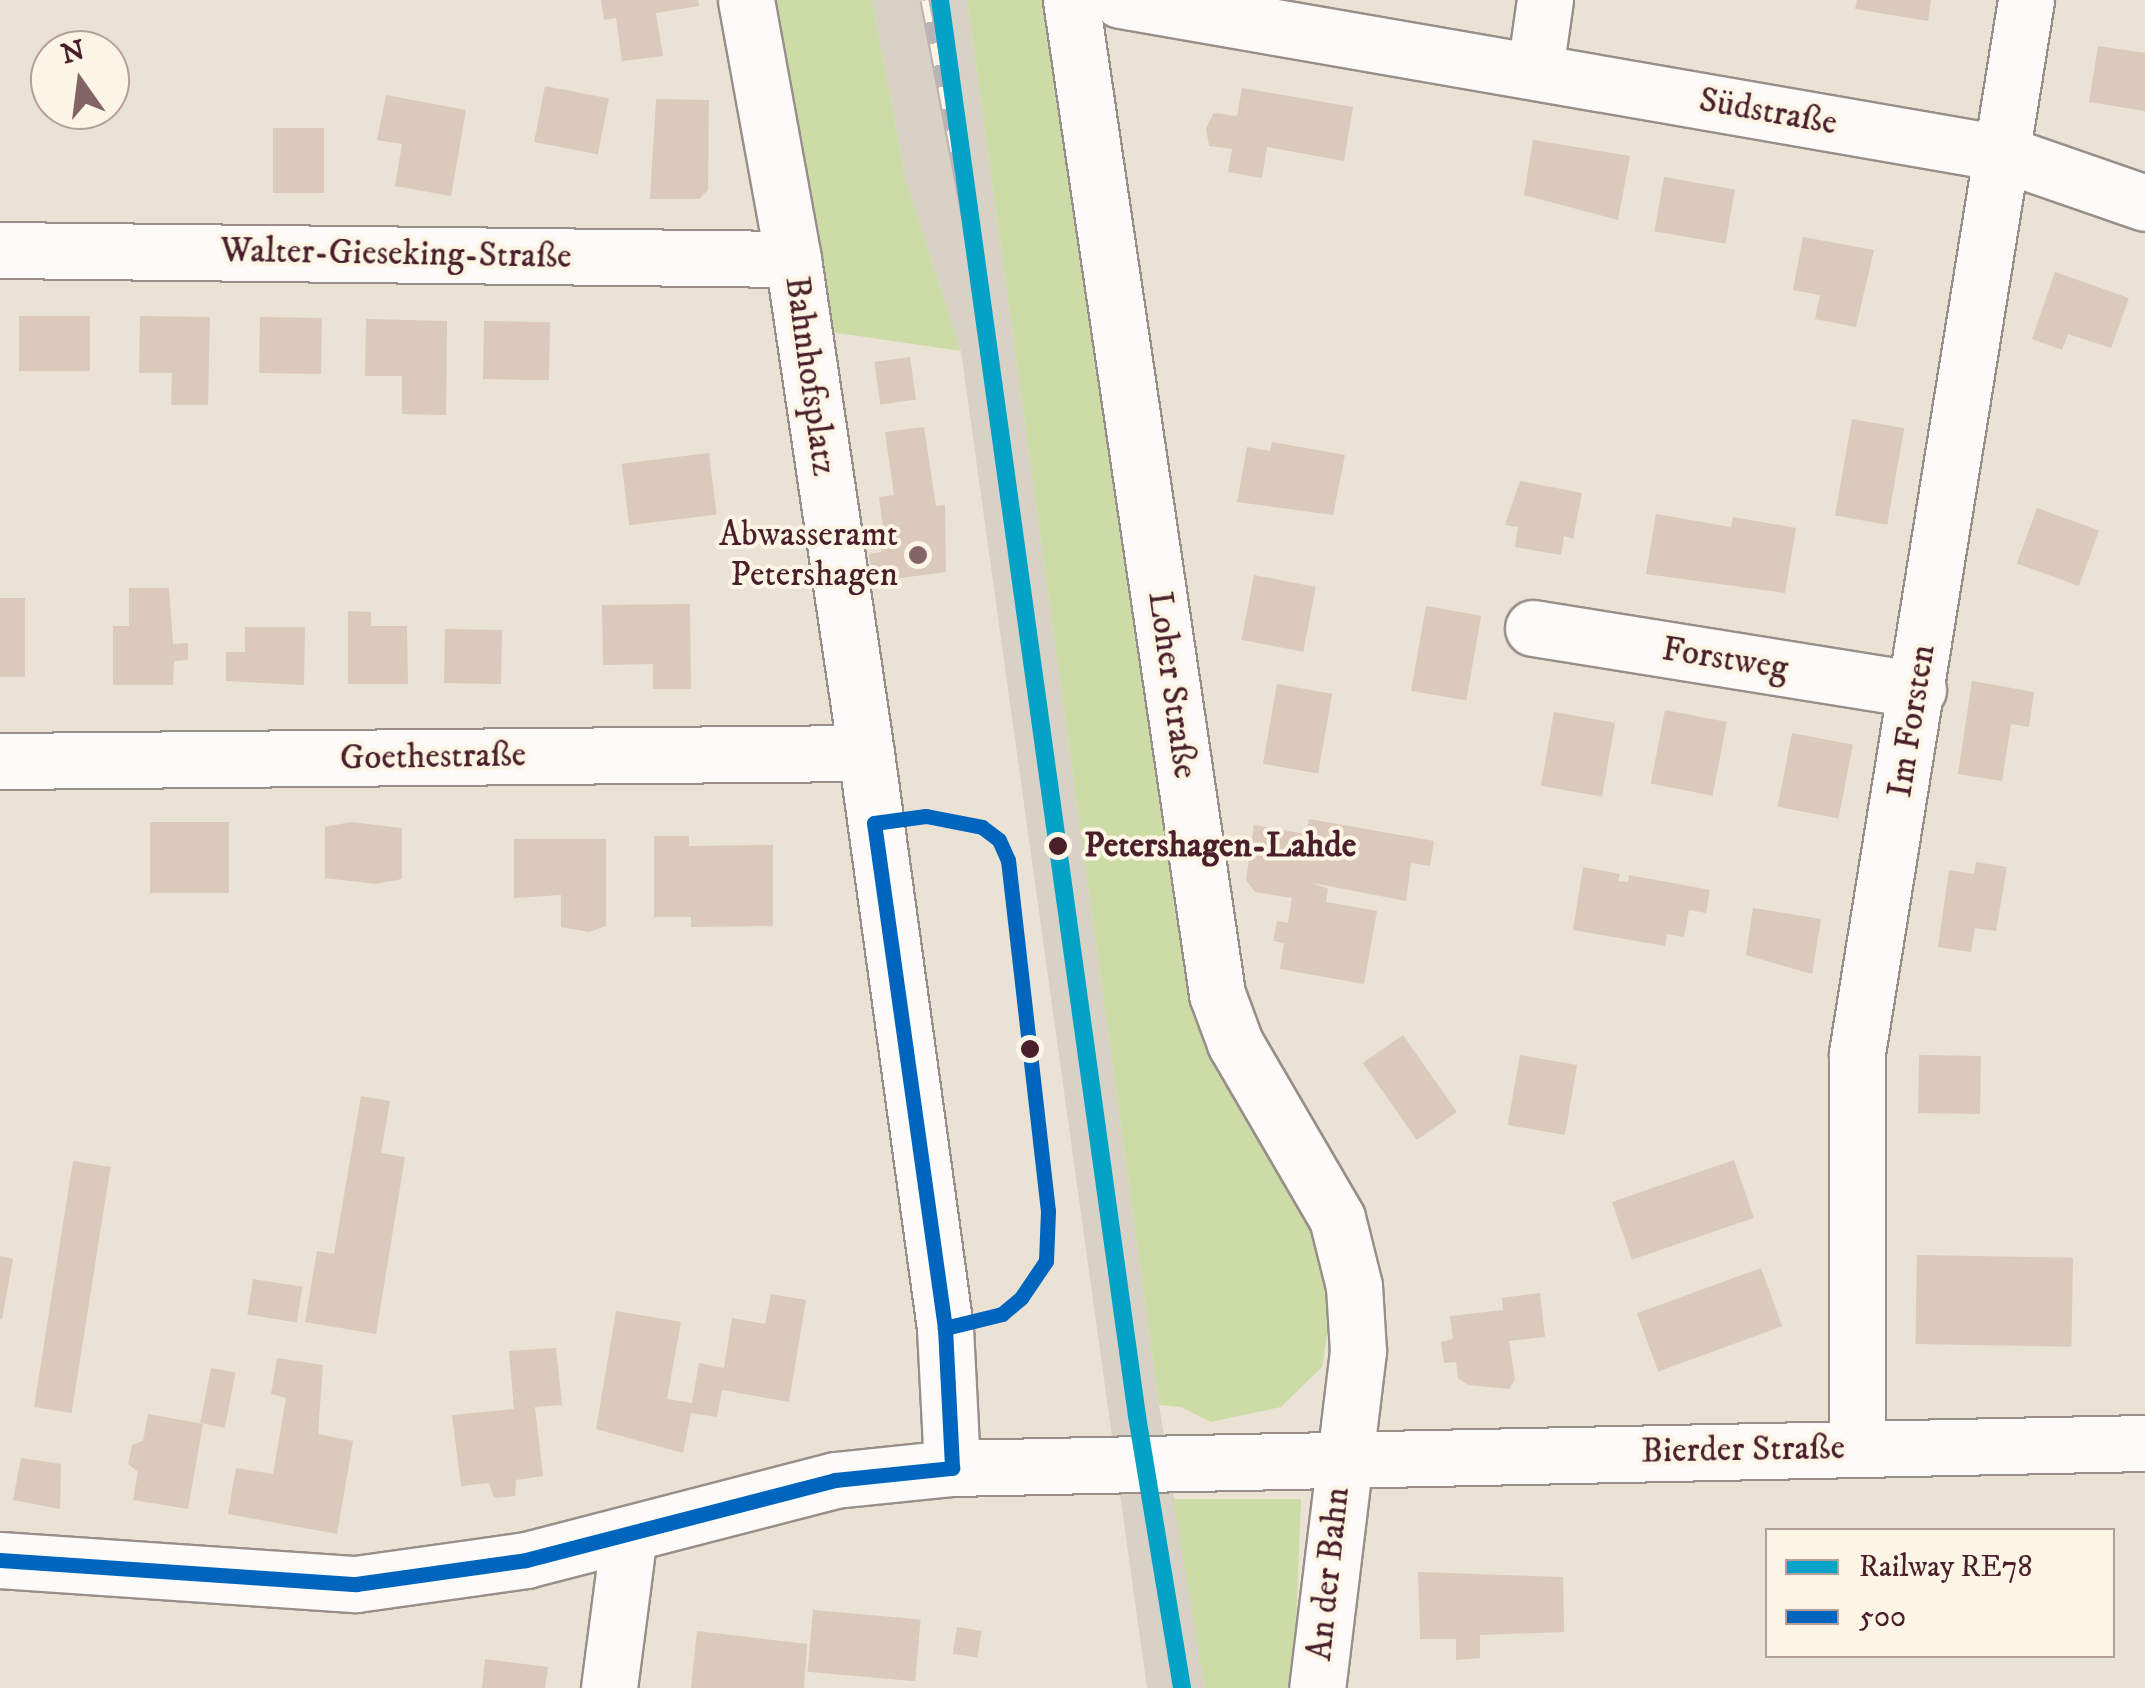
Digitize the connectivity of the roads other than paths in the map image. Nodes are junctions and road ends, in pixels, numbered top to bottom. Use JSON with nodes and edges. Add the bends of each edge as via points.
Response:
{"nodes":[{"id":1,"x":746,"y":0,"type":"edge"},
{"id":2,"x":1071,"y":0,"type":"edge"},
{"id":3,"x":1120,"y":0,"type":"edge"},
{"id":4,"x":1545,"y":0,"type":"edge"},
{"id":5,"x":2026,"y":0,"type":"edge"},
{"id":6,"x":1535,"y":70,"type":"junction"},
{"id":7,"x":2001,"y":153,"type":"junction"},
{"id":8,"x":2145,"y":203,"type":"edge"},
{"id":9,"x":0,"y":250,"type":"edge"},
{"id":10,"x":792,"y":259,"type":"junction"},
{"id":11,"x":1533,"y":628,"type":"dead end"},
{"id":12,"x":1918,"y":690,"type":"junction"},
{"id":13,"x":866,"y":753,"type":"junction"},
{"id":14,"x":0,"y":761,"type":"edge"},
{"id":15,"x":2145,"y":1442,"type":"edge"},
{"id":16,"x":1857,"y":1447,"type":"junction"},
{"id":17,"x":1341,"y":1459,"type":"junction"},
{"id":18,"x":952,"y":1468,"type":"junction"},
{"id":19,"x":628,"y":1534,"type":"junction"},
{"id":20,"x":0,"y":1560,"type":"edge"},
{"id":21,"x":609,"y":1688,"type":"edge"},
{"id":22,"x":1317,"y":1688,"type":"edge"}],
"edges":[{"from":1,"to":10,"type":"street","name":"Bahnhofsplatz"},
{"from":2,"to":17,"type":"street","name":"Loher Straße","via":[[1218,994],[1234,1043],[1337,1218],[1354,1286],[1358,1351]]},
{"from":3,"to":6,"type":"street","name":"Südstraße"},
{"from":4,"to":6,"type":"street"},
{"from":5,"to":7,"type":"street","name":"Im Forsten"},
{"from":6,"to":7,"type":"street","name":"Südstraße"},
{"from":7,"to":8,"type":"street","name":"Südstraße"},
{"from":7,"to":12,"type":"street","name":"Im Forsten"},
{"from":9,"to":10,"type":"street","name":"Walter-Gieseking-Straße"},
{"from":10,"to":13,"type":"street","name":"Bahnhofsplatz"},
{"from":11,"to":12,"type":"street","name":"Forstweg"},
{"from":12,"to":16,"type":"street","name":"Im Forsten","via":[[1858,1052]]},
{"from":13,"to":14,"type":"street","name":"Goethestraße"},
{"from":13,"to":18,"type":"street","name":"Bahnhofsplatz","via":[[945,1328]]},
{"from":15,"to":16,"type":"street","name":"Bierder Straße"},
{"from":16,"to":17,"type":"street","name":"Bierder Straße"},
{"from":17,"to":18,"type":"street","name":"Bierder Straße"},
{"from":17,"to":22,"type":"street","name":"An der Bahn"},
{"from":18,"to":19,"type":"street","name":"Bierder Straße","via":[[835,1480]]},
{"from":19,"to":20,"type":"street","name":"Bierder Straße","via":[[526,1560],[356,1584]]},
{"from":19,"to":21,"type":"street"}]}
